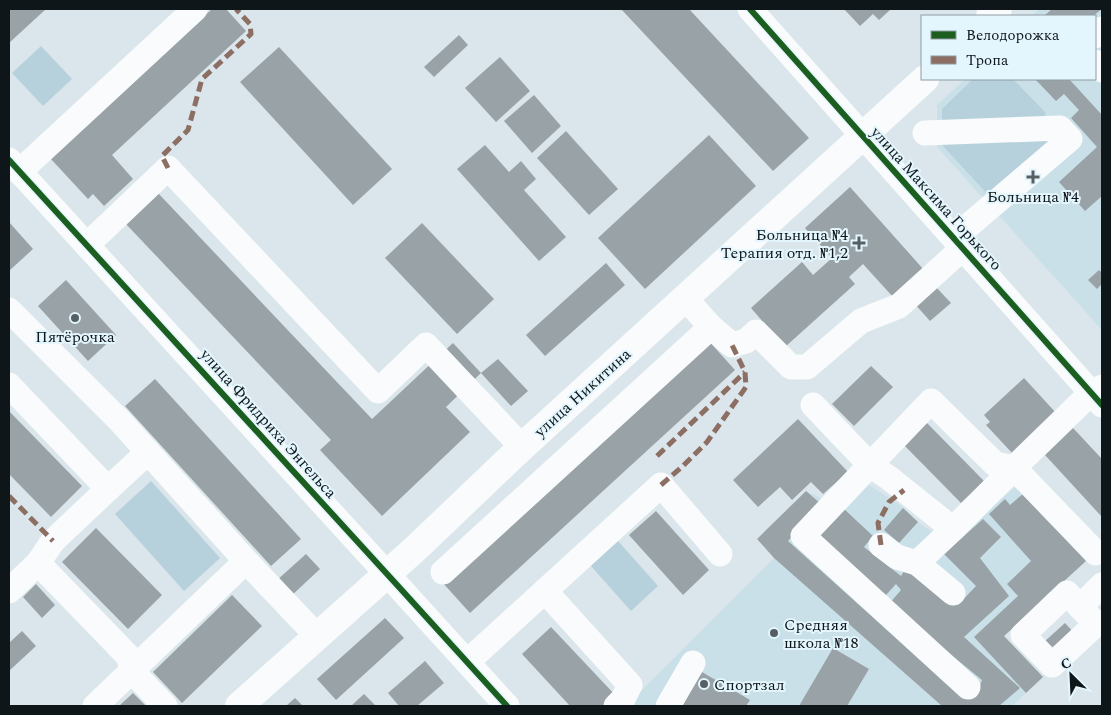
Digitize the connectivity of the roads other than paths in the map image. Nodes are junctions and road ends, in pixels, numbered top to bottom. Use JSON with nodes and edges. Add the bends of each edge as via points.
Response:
{"nodes":[{"id":1,"x":195,"y":9,"type":"edge"},
{"id":2,"x":750,"y":9,"type":"edge"},
{"id":3,"x":924,"y":80,"type":"edge"},
{"id":4,"x":925,"y":133,"type":"dead end"},
{"id":5,"x":863,"y":136,"type":"junction"},
{"id":6,"x":14,"y":166,"type":"edge"},
{"id":7,"x":958,"y":243,"type":"junction"},
{"id":8,"x":87,"y":245,"type":"junction"},
{"id":9,"x":685,"y":298,"type":"junction"},
{"id":10,"x":9,"y":310,"type":"edge"},
{"id":11,"x":711,"y":327,"type":"junction"},
{"id":12,"x":9,"y":385,"type":"edge"},
{"id":13,"x":1099,"y":395,"type":"edge"},
{"id":14,"x":813,"y":405,"type":"dead end"},
{"id":15,"x":522,"y":447,"type":"junction"},
{"id":16,"x":148,"y":452,"type":"junction"},
{"id":17,"x":870,"y":465,"type":"junction"},
{"id":18,"x":1014,"y":468,"type":"junction"},
{"id":19,"x":108,"y":489,"type":"junction"},
{"id":20,"x":953,"y":529,"type":"junction"},
{"id":21,"x":881,"y":545,"type":"dead end"},
{"id":22,"x":1096,"y":553,"type":"dead end"},
{"id":23,"x":720,"y":554,"type":"dead end"},
{"id":24,"x":246,"y":561,"type":"junction"},
{"id":25,"x":38,"y":563,"type":"junction"},
{"id":26,"x":917,"y":563,"type":"junction"},
{"id":27,"x":444,"y":572,"type":"dead end"},
{"id":28,"x":387,"y":574,"type":"junction"},
{"id":29,"x":1101,"y":588,"type":"edge"},
{"id":30,"x":9,"y":591,"type":"edge"},
{"id":31,"x":545,"y":591,"type":"junction"},
{"id":32,"x":952,"y":593,"type":"dead end"},
{"id":33,"x":1080,"y":607,"type":"dead end"},
{"id":34,"x":317,"y":636,"type":"junction"},
{"id":35,"x":467,"y":662,"type":"junction"},
{"id":36,"x":693,"y":663,"type":"dead end"},
{"id":37,"x":132,"y":671,"type":"junction"},
{"id":38,"x":968,"y":687,"type":"dead end"},
{"id":39,"x":95,"y":706,"type":"edge"},
{"id":40,"x":165,"y":706,"type":"edge"},
{"id":41,"x":239,"y":706,"type":"edge"},
{"id":42,"x":507,"y":706,"type":"edge"},
{"id":43,"x":616,"y":706,"type":"edge"},
{"id":44,"x":668,"y":706,"type":"edge"}],
"edges":[{"from":1,"to":6,"type":"street"},
{"from":2,"to":5,"type":"street","name":"улица Максима Горького"},
{"from":3,"to":5,"type":"main road","name":"улица Никитина"},
{"from":4,"to":7,"type":"street","via":[[1060,128],[1070,140]]},
{"from":5,"to":7,"type":"street","name":"улица Максима Горького"},
{"from":5,"to":9,"type":"main road","name":"улица Никитина"},
{"from":6,"to":8,"type":"street","name":"улица Фридриха Энгельса"},
{"from":7,"to":11,"type":"street","via":[[898,306],[861,321],[807,367],[791,367],[756,332],[746,341],[732,344]]},
{"from":7,"to":13,"type":"street","name":"улица Максима Горького"},
{"from":8,"to":15,"type":"street","via":[[168,168],[378,391],[426,345]]},
{"from":8,"to":28,"type":"street","name":"улица Фридриха Энгельса"},
{"from":9,"to":11,"type":"street"},
{"from":9,"to":15,"type":"main road","name":"улица Никитина"},
{"from":10,"to":16,"type":"street"},
{"from":11,"to":27,"type":"street"},
{"from":12,"to":19,"type":"street"},
{"from":13,"to":18,"type":"street"},
{"from":14,"to":17,"type":"street"},
{"from":15,"to":28,"type":"main road","name":"улица Никитина"},
{"from":16,"to":19,"type":"street"},
{"from":16,"to":24,"type":"street"},
{"from":17,"to":18,"type":"street","via":[[931,401],[995,464]]},
{"from":17,"to":20,"type":"street"},
{"from":17,"to":38,"type":"street","via":[[803,536]]},
{"from":18,"to":20,"type":"street"},
{"from":18,"to":22,"type":"street"},
{"from":19,"to":25,"type":"street","via":[[53,541]]},
{"from":20,"to":26,"type":"street"},
{"from":21,"to":26,"type":"street","via":[[897,557]]},
{"from":23,"to":31,"type":"street","via":[[660,486]]},
{"from":24,"to":34,"type":"street"},
{"from":24,"to":37,"type":"street"},
{"from":25,"to":30,"type":"street"},
{"from":25,"to":37,"type":"street","via":[[128,657]]},
{"from":26,"to":32,"type":"street"},
{"from":28,"to":34,"type":"main road","name":"улица Никитина"},
{"from":28,"to":35,"type":"street","name":"улица Фридриха Энгельса"},
{"from":29,"to":33,"type":"street"},
{"from":31,"to":35,"type":"street"},
{"from":31,"to":43,"type":"street","via":[[630,684]]},
{"from":34,"to":41,"type":"main road","name":"улица Никитина"},
{"from":35,"to":42,"type":"street","name":"улица Фридриха Энгельса"},
{"from":36,"to":44,"type":"street"},
{"from":37,"to":39,"type":"street"},
{"from":37,"to":40,"type":"street"}]}
